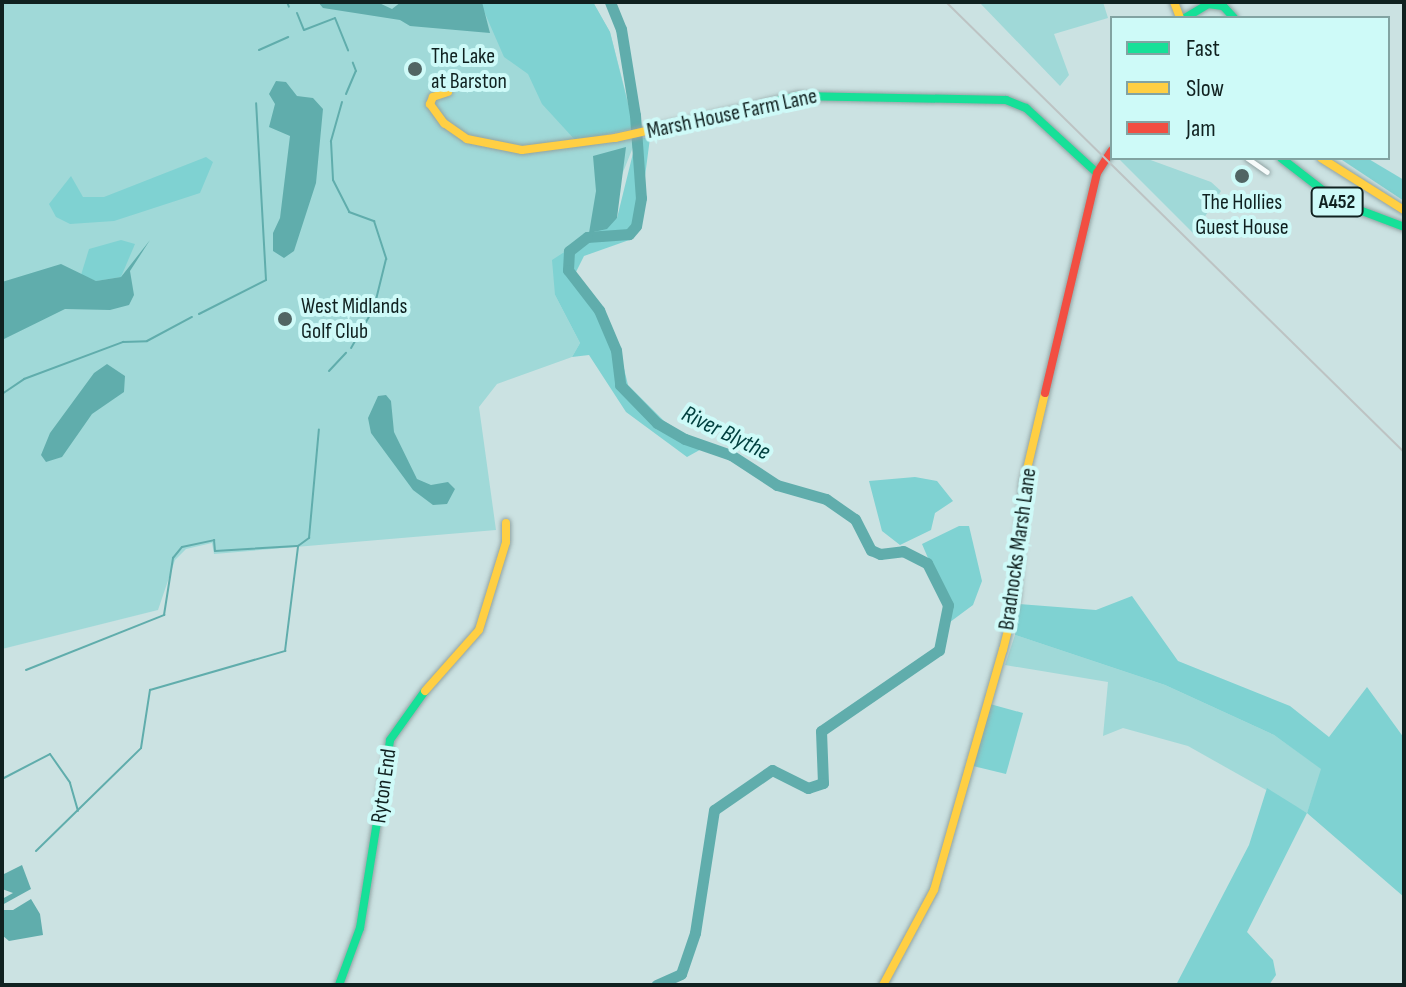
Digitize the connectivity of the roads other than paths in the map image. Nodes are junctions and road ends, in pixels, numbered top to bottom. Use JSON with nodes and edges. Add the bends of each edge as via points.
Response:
{"nodes":[{"id":1,"x":1205,"y":3,"type":"edge"},
{"id":2,"x":1186,"y":16,"type":"edge"},
{"id":3,"x":1232,"y":16,"type":"edge"},
{"id":4,"x":448,"y":92,"type":"dead end"},
{"id":5,"x":1110,"y":153,"type":"edge"},
{"id":6,"x":1250,"y":160,"type":"edge"},
{"id":7,"x":1284,"y":160,"type":"edge"},
{"id":8,"x":1324,"y":160,"type":"edge"},
{"id":9,"x":1267,"y":172,"type":"dead end"},
{"id":10,"x":1097,"y":173,"type":"junction"},
{"id":11,"x":1404,"y":210,"type":"edge"},
{"id":12,"x":1404,"y":227,"type":"edge"},
{"id":13,"x":506,"y":523,"type":"dead end"},
{"id":14,"x":339,"y":985,"type":"edge"},
{"id":15,"x":883,"y":985,"type":"edge"}],
"edges":[{"from":1,"to":2,"type":"main road"},
{"from":1,"to":3,"type":"main road","via":[[1223,6]]},
{"from":4,"to":10,"type":"main road","name":"Marsh House Farm Lane","via":[[433,97],[432,111],[477,143],[522,150],[615,138],[823,94],[1006,100],[1026,108]]},
{"from":5,"to":10,"type":"main road","name":"Bradnocks Marsh Lane"},
{"from":6,"to":9,"type":"street"},
{"from":7,"to":12,"type":"main road","number":"A452","via":[[1338,202]]},
{"from":8,"to":11,"type":"main road","number":"A452"},
{"from":10,"to":15,"type":"main road","name":"Bradnocks Marsh Lane","via":[[1024,482],[1016,598],[1003,650],[934,890]]},
{"from":13,"to":14,"type":"main road","name":"Ryton End","via":[[506,542],[479,630],[396,725],[390,740],[360,928]]}]}
